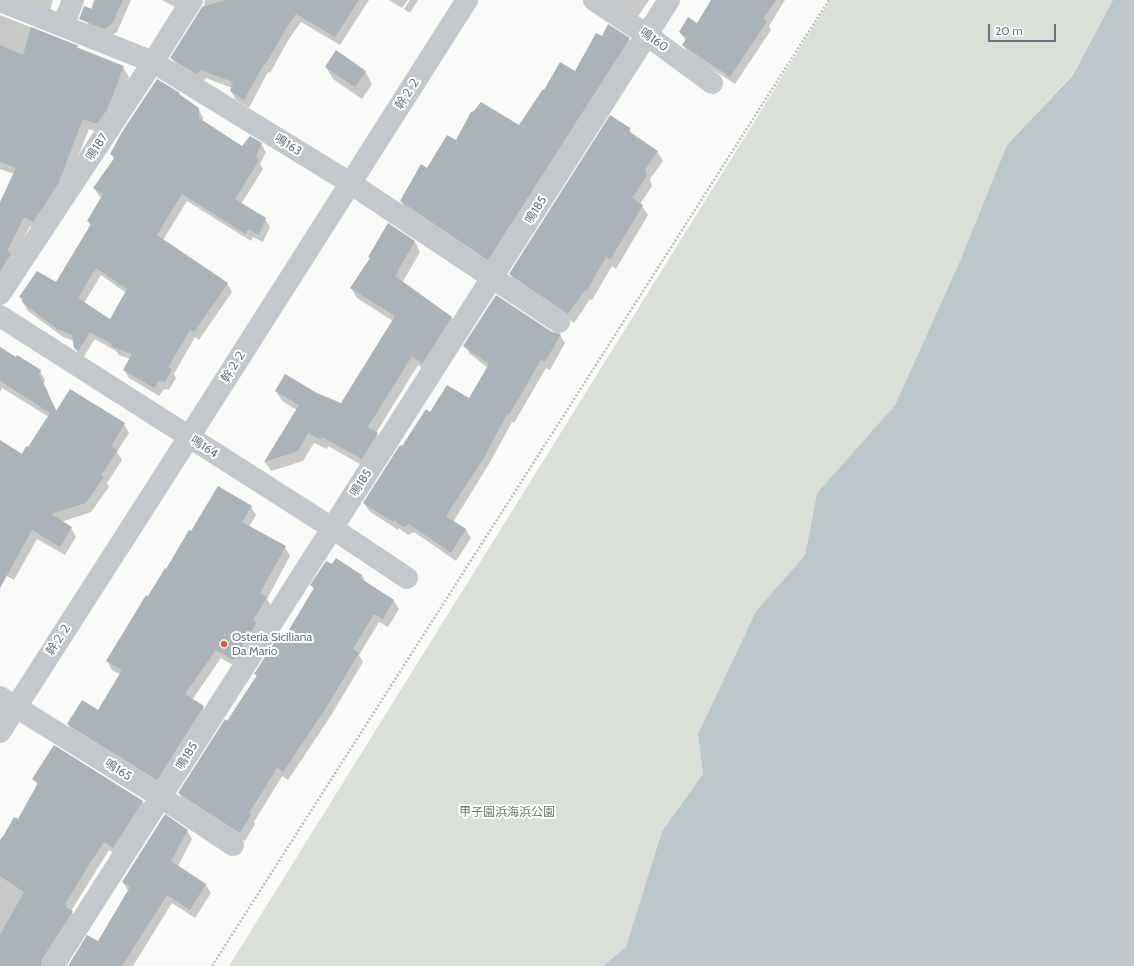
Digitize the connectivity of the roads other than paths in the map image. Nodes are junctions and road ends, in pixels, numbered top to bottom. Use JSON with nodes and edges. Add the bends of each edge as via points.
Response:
{"nodes":[{"id":1,"x":73,"y":0,"type":"edge"},
{"id":2,"x":192,"y":0,"type":"edge"},
{"id":3,"x":467,"y":0,"type":"edge"},
{"id":4,"x":594,"y":0,"type":"edge"},
{"id":5,"x":669,"y":0,"type":"edge"},
{"id":6,"x":0,"y":1,"type":"edge"},
{"id":7,"x":63,"y":26,"type":"junction"},
{"id":8,"x":647,"y":34,"type":"junction"},
{"id":9,"x":153,"y":62,"type":"junction"},
{"id":10,"x":712,"y":84,"type":"dead end"},
{"id":11,"x":350,"y":183,"type":"junction"},
{"id":12,"x":493,"y":277,"type":"junction"},
{"id":13,"x":0,"y":294,"type":"edge"},
{"id":14,"x":0,"y":316,"type":"edge"},
{"id":15,"x":560,"y":322,"type":"dead end"},
{"id":16,"x":189,"y":438,"type":"junction"},
{"id":17,"x":332,"y":528,"type":"junction"},
{"id":18,"x":407,"y":578,"type":"dead end"},
{"id":19,"x":8,"y":702,"type":"edge"},
{"id":20,"x":0,"y":732,"type":"edge"},
{"id":21,"x":161,"y":797,"type":"junction"},
{"id":22,"x":234,"y":845,"type":"dead end"},
{"id":23,"x":53,"y":966,"type":"edge"}],
"edges":[{"from":1,"to":7,"type":"street"},
{"from":2,"to":9,"type":"street","name":"鳴187"},
{"from":3,"to":11,"type":"street","name":"幹２２"},
{"from":4,"to":8,"type":"street","name":"鳴160"},
{"from":5,"to":8,"type":"street","name":"鳴185"},
{"from":6,"to":7,"type":"street","name":"鳴163"},
{"from":7,"to":9,"type":"street","name":"鳴163"},
{"from":8,"to":10,"type":"street","name":"鳴160"},
{"from":8,"to":12,"type":"street","name":"鳴185"},
{"from":9,"to":11,"type":"street","name":"鳴163"},
{"from":9,"to":13,"type":"street","name":"鳴187"},
{"from":11,"to":12,"type":"street","name":"鳴163"},
{"from":11,"to":16,"type":"street","name":"幹２２"},
{"from":12,"to":15,"type":"street","name":"鳴163"},
{"from":12,"to":17,"type":"street","name":"鳴185"},
{"from":14,"to":16,"type":"street","name":"鳴164"},
{"from":16,"to":17,"type":"street","name":"鳴164"},
{"from":16,"to":19,"type":"street","name":"幹２２"},
{"from":17,"to":18,"type":"street","name":"鳴164"},
{"from":17,"to":21,"type":"street","name":"鳴185"},
{"from":19,"to":20,"type":"street","name":"幹２２"},
{"from":19,"to":21,"type":"street","name":"鳴165"},
{"from":21,"to":22,"type":"street","name":"鳴165"},
{"from":21,"to":23,"type":"street","name":"鳴185"}]}
